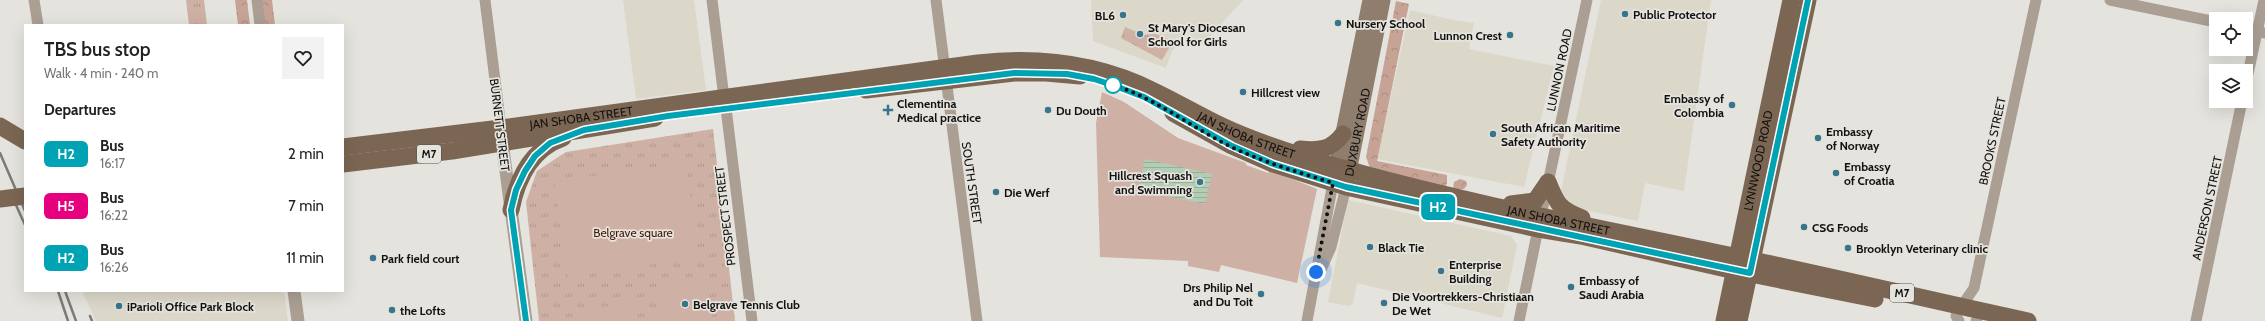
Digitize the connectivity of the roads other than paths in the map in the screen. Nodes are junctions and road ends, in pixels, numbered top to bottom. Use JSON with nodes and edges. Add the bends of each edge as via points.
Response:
{"nodes":[{"id":1,"x":34,"y":0,"type":"edge"},
{"id":2,"x":257,"y":0,"type":"edge"},
{"id":3,"x":485,"y":0,"type":"edge"},
{"id":4,"x":712,"y":0,"type":"edge"},
{"id":5,"x":936,"y":0,"type":"edge"},
{"id":6,"x":1370,"y":0,"type":"edge"},
{"id":7,"x":1383,"y":0,"type":"edge"},
{"id":8,"x":1587,"y":0,"type":"edge"},
{"id":9,"x":1791,"y":0,"type":"edge"},
{"id":10,"x":1808,"y":0,"type":"edge"},
{"id":11,"x":2036,"y":0,"type":"edge"},
{"id":12,"x":2110,"y":0,"type":"edge"},
{"id":13,"x":2264,"y":0,"type":"edge"},
{"id":14,"x":2209,"y":21,"type":"edge"},
{"id":15,"x":38,"y":24,"type":"edge"},
{"id":16,"x":260,"y":24,"type":"edge"},
{"id":17,"x":2261,"y":32,"type":"edge"},
{"id":18,"x":2252,"y":64,"type":"edge"},
{"id":19,"x":944,"y":74,"type":"junction"},
{"id":20,"x":725,"y":103,"type":"junction"},
{"id":21,"x":2241,"y":108,"type":"edge"},
{"id":22,"x":584,"y":130,"type":"junction"},
{"id":23,"x":1343,"y":134,"type":"junction"},
{"id":24,"x":501,"y":135,"type":"junction"},
{"id":25,"x":344,"y":147,"type":"edge"},
{"id":26,"x":1278,"y":148,"type":"junction"},
{"id":27,"x":344,"y":164,"type":"edge"},
{"id":28,"x":1343,"y":168,"type":"junction"},
{"id":29,"x":1548,"y":182,"type":"junction"},
{"id":30,"x":1340,"y":185,"type":"junction"},
{"id":31,"x":24,"y":196,"type":"edge"},
{"id":32,"x":0,"y":199,"type":"edge"},
{"id":33,"x":1491,"y":205,"type":"junction"},
{"id":34,"x":511,"y":210,"type":"junction"},
{"id":35,"x":1540,"y":222,"type":"junction"},
{"id":36,"x":1602,"y":229,"type":"junction"},
{"id":37,"x":1743,"y":265,"type":"junction"},
{"id":38,"x":1974,"y":288,"type":"junction"},
{"id":39,"x":294,"y":292,"type":"edge"},
{"id":40,"x":1959,"y":314,"type":"edge"},
{"id":41,"x":1979,"y":318,"type":"edge"},
{"id":42,"x":298,"y":321,"type":"edge"},
{"id":43,"x":526,"y":321,"type":"edge"},
{"id":44,"x":752,"y":321,"type":"edge"},
{"id":45,"x":977,"y":321,"type":"edge"},
{"id":46,"x":1307,"y":321,"type":"edge"},
{"id":47,"x":1519,"y":321,"type":"edge"},
{"id":48,"x":1724,"y":321,"type":"edge"},
{"id":49,"x":1739,"y":321,"type":"edge"},
{"id":50,"x":2028,"y":321,"type":"edge"},
{"id":51,"x":2196,"y":321,"type":"edge"}],
"edges":[{"from":1,"to":15,"type":"street"},
{"from":2,"to":16,"type":"street"},
{"from":3,"to":24,"type":"street","name":"BURNETT STREET"},
{"from":4,"to":20,"type":"street","name":"PROSPECT STREET"},
{"from":5,"to":19,"type":"street","name":"SOUTH STREET"},
{"from":6,"to":23,"type":"main road","name":"DUXBURY ROAD"},
{"from":7,"to":28,"type":"main road","name":"DUXBURY ROAD"},
{"from":8,"to":29,"type":"street","name":"LUNNON ROAD"},
{"from":9,"to":37,"type":"main road","name":"LYNNWOOD ROAD"},
{"from":10,"to":37,"type":"main road","name":"LYNNWOOD ROAD"},
{"from":11,"to":38,"type":"street","name":"BROOKS STREET"},
{"from":12,"to":14,"type":"street"},
{"from":13,"to":17,"type":"street"},
{"from":17,"to":18,"type":"street"},
{"from":19,"to":20,"type":"main road","name":"JAN SHOBA STREET","number":"M7"},
{"from":19,"to":26,"type":"main road","name":"JAN SHOBA STREET","number":"M7","via":[[1022,59],[1085,66],[1152,90],[1223,126]]},
{"from":19,"to":30,"type":"main road","name":"JAN SHOBA STREET","number":"M7","via":[[1030,72],[1094,79],[1144,97],[1232,146],[1273,164]]},
{"from":19,"to":45,"type":"street","name":"SOUTH STREET"},
{"from":20,"to":22,"type":"main road","name":"JAN SHOBA STREET","number":"M7"},
{"from":20,"to":24,"type":"main road","name":"JAN SHOBA STREET","number":"M7"},
{"from":20,"to":44,"type":"street","name":"PROSPECT STREET"},
{"from":21,"to":51,"type":"street","name":"ANDERSON STREET"},
{"from":22,"to":24,"type":"main road","name":"JAN SHOBA STREET","number":"M7"},
{"from":22,"to":34,"type":"main road","via":[[550,143],[535,156],[519,180]]},
{"from":23,"to":26,"type":"main road","via":[[1334,144],[1322,150]]},
{"from":23,"to":28,"type":"main road","name":"DUXBURY ROAD"},
{"from":24,"to":25,"type":"main road","name":"JAN SHOBA STREET","number":"M7"},
{"from":24,"to":27,"type":"main road","name":"JAN SHOBA STREET","number":"M7"},
{"from":24,"to":34,"type":"street","name":"BURNETT STREET"},
{"from":26,"to":28,"type":"main road","name":"JAN SHOBA STREET","number":"M7"},
{"from":28,"to":30,"type":"main road","name":"DUXBURY ROAD"},
{"from":28,"to":33,"type":"main road","name":"JAN SHOBA STREET","number":"M7"},
{"from":29,"to":33,"type":"main road","via":[[1535,202]]},
{"from":29,"to":35,"type":"street","name":"LUNNON ROAD"},
{"from":29,"to":36,"type":"main road","via":[[1561,208]]},
{"from":30,"to":35,"type":"main road","name":"JAN SHOBA STREET","number":"M7"},
{"from":30,"to":46,"type":"street","name":"DUXBURY ROAD","via":[[1331,247],[1314,283]]},
{"from":31,"to":32,"type":"main road","bridge":true},
{"from":33,"to":35,"type":"main road","via":[[1501,211]]},
{"from":34,"to":43,"type":"street","name":"BURNETT STREET"},
{"from":35,"to":36,"type":"main road","name":"JAN SHOBA STREET","number":"M7"},
{"from":35,"to":37,"type":"main road","name":"JAN SHOBA STREET","number":"M7","via":[[1581,236]]},
{"from":35,"to":47,"type":"street","name":"LUNNON ROAD"},
{"from":36,"to":37,"type":"main road","name":"JAN SHOBA STREET","number":"M7"},
{"from":37,"to":40,"type":"main road","name":"JAN SHOBA STREET","number":"M7"},
{"from":37,"to":48,"type":"main road","name":"LYNNWOOD ROAD"},
{"from":37,"to":49,"type":"main road","name":"LYNNWOOD ROAD"},
{"from":38,"to":40,"type":"street","name":"BROOKS STREET"},
{"from":38,"to":41,"type":"street","name":"BROOKS STREET"},
{"from":39,"to":42,"type":"street"},
{"from":40,"to":41,"type":"main road","name":"JAN SHOBA STREET","number":"M7"},
{"from":41,"to":50,"type":"main road","name":"JAN SHOBA STREET","number":"M7"}]}
